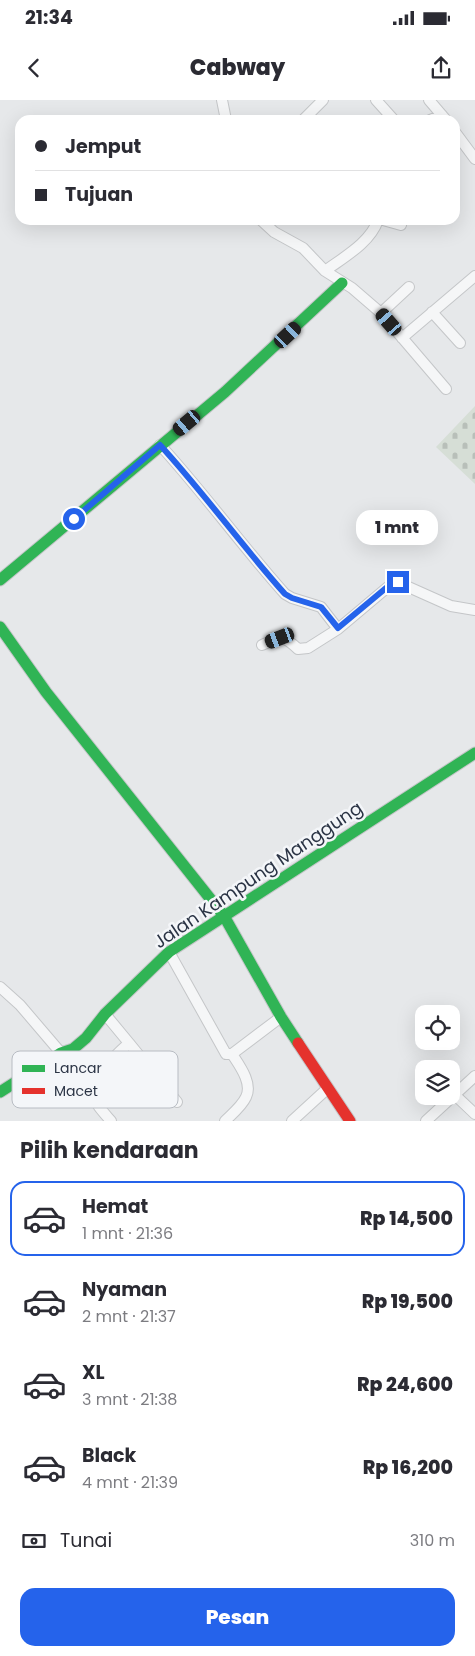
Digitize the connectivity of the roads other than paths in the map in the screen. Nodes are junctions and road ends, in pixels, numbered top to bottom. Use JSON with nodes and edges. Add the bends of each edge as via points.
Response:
{"nodes":[{"id":1,"x":222,"y":100,"type":"edge"},
{"id":2,"x":323,"y":100,"type":"edge"},
{"id":3,"x":376,"y":100,"type":"edge"},
{"id":4,"x":428,"y":100,"type":"edge"},
{"id":5,"x":225,"y":115,"type":"edge"},
{"id":6,"x":308,"y":115,"type":"edge"},
{"id":7,"x":390,"y":115,"type":"edge"},
{"id":8,"x":442,"y":115,"type":"edge"},
{"id":9,"x":460,"y":139,"type":"edge"},
{"id":10,"x":475,"y":159,"type":"edge"},
{"id":11,"x":266,"y":225,"type":"edge"},
{"id":12,"x":376,"y":225,"type":"edge"},
{"id":13,"x":325,"y":271,"type":"junction"},
{"id":14,"x":475,"y":276,"type":"edge"},
{"id":15,"x":342,"y":283,"type":"junction"},
{"id":16,"x":409,"y":287,"type":"dead end"},
{"id":17,"x":432,"y":312,"type":"junction"},
{"id":18,"x":381,"y":313,"type":"junction"},
{"id":19,"x":402,"y":338,"type":"junction"},
{"id":20,"x":460,"y":344,"type":"dead end"},
{"id":21,"x":446,"y":389,"type":"dead end"},
{"id":22,"x":160,"y":445,"type":"junction"},
{"id":23,"x":0,"y":580,"type":"edge"},
{"id":24,"x":475,"y":610,"type":"edge"},
{"id":25,"x":0,"y":627,"type":"edge"},
{"id":26,"x":338,"y":628,"type":"junction"},
{"id":27,"x":262,"y":645,"type":"dead end"},
{"id":28,"x":475,"y":753,"type":"edge"},
{"id":29,"x":224,"y":916,"type":"junction"},
{"id":30,"x":170,"y":952,"type":"junction"},
{"id":31,"x":0,"y":987,"type":"edge"},
{"id":32,"x":105,"y":1014,"type":"junction"},
{"id":33,"x":281,"y":1017,"type":"junction"},
{"id":34,"x":129,"y":1043,"type":"junction"},
{"id":35,"x":59,"y":1051,"type":"edge"},
{"id":36,"x":67,"y":1051,"type":"edge"},
{"id":37,"x":121,"y":1051,"type":"edge"},
{"id":38,"x":136,"y":1051,"type":"edge"},
{"id":39,"x":232,"y":1054,"type":"junction"},
{"id":40,"x":475,"y":1076,"type":"edge"},
{"id":41,"x":12,"y":1084,"type":"edge"},
{"id":42,"x":328,"y":1088,"type":"junction"},
{"id":43,"x":460,"y":1091,"type":"edge"},
{"id":44,"x":0,"y":1092,"type":"edge"},
{"id":45,"x":460,"y":1099,"type":"edge"},
{"id":46,"x":444,"y":1105,"type":"edge"},
{"id":47,"x":101,"y":1108,"type":"edge"},
{"id":48,"x":475,"y":1114,"type":"edge"},
{"id":49,"x":111,"y":1121,"type":"edge"},
{"id":50,"x":225,"y":1121,"type":"edge"},
{"id":51,"x":292,"y":1121,"type":"edge"},
{"id":52,"x":350,"y":1121,"type":"edge"},
{"id":53,"x":426,"y":1121,"type":"edge"}],
"edges":[{"from":1,"to":5,"type":"street"},
{"from":2,"to":6,"type":"street"},
{"from":3,"to":7,"type":"street"},
{"from":4,"to":8,"type":"street"},
{"from":9,"to":10,"type":"street"},
{"from":11,"to":13,"type":"street","via":[[303,248]]},
{"from":12,"to":13,"type":"street","via":[[356,249]]},
{"from":13,"to":15,"type":"street"},
{"from":14,"to":17,"type":"street"},
{"from":15,"to":18,"type":"street"},
{"from":15,"to":22,"type":"street","via":[[248,372]]},
{"from":16,"to":18,"type":"street"},
{"from":17,"to":19,"type":"street"},
{"from":17,"to":20,"type":"street"},
{"from":18,"to":19,"type":"street"},
{"from":19,"to":21,"type":"street"},
{"from":22,"to":23,"type":"street"},
{"from":22,"to":26,"type":"street","via":[[285,594],[321,607]]},
{"from":24,"to":26,"type":"street","via":[[451,606],[395,581]]},
{"from":25,"to":29,"type":"street","via":[[46,692]]},
{"from":26,"to":27,"type":"street","via":[[302,650],[284,638]]},
{"from":28,"to":29,"type":"street","name":"Jalan Kampung Manggung"},
{"from":29,"to":30,"type":"street","name":"Jalan Kampung Manggung"},
{"from":29,"to":33,"type":"street"},
{"from":30,"to":32,"type":"street","name":"Jalan Kampung Manggung"},
{"from":30,"to":39,"type":"street","via":[[224,1052]]},
{"from":31,"to":35,"type":"street"},
{"from":32,"to":34,"type":"street"},
{"from":32,"to":36,"type":"street","name":"Jalan Kampung Manggung","via":[[86,1038]]},
{"from":33,"to":39,"type":"street"},
{"from":33,"to":42,"type":"street"},
{"from":34,"to":37,"type":"street"},
{"from":34,"to":38,"type":"street"},
{"from":39,"to":50,"type":"street","via":[[245,1076],[247,1092],[246,1098]]},
{"from":40,"to":43,"type":"street"},
{"from":41,"to":44,"type":"street","name":"Jalan Kampung Manggung"},
{"from":42,"to":51,"type":"street"},
{"from":42,"to":52,"type":"street"},
{"from":45,"to":48,"type":"street"},
{"from":46,"to":53,"type":"street"},
{"from":47,"to":49,"type":"street"}]}
